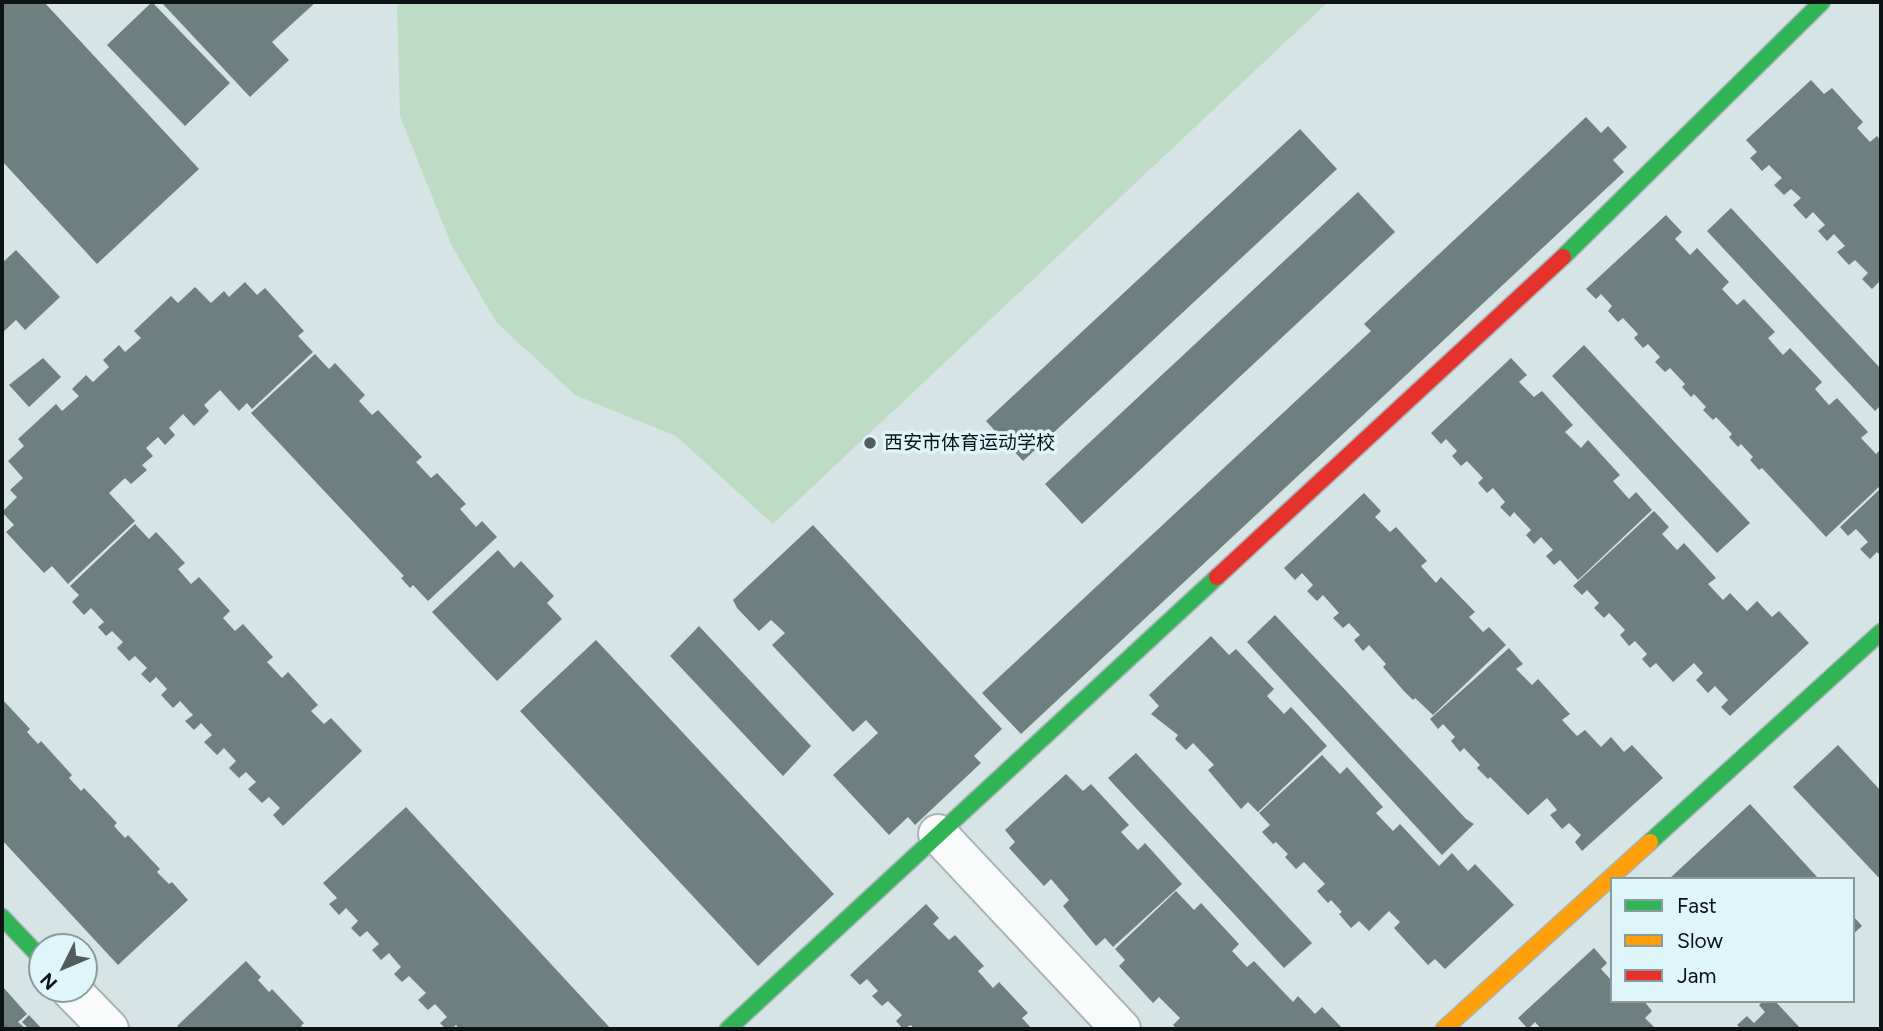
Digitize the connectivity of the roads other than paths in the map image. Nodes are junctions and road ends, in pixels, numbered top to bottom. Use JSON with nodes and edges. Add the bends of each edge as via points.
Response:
{"nodes":[{"id":1,"x":1822,"y":2,"type":"edge"},
{"id":2,"x":1881,"y":632,"type":"edge"},
{"id":3,"x":939,"y":834,"type":"junction"},
{"id":4,"x":1611,"y":877,"type":"edge"},
{"id":5,"x":1610,"y":878,"type":"edge"},
{"id":6,"x":2,"y":917,"type":"edge"},
{"id":7,"x":28,"y":944,"type":"edge"},
{"id":8,"x":84,"y":1003,"type":"edge"},
{"id":9,"x":109,"y":1029,"type":"edge"},
{"id":10,"x":728,"y":1029,"type":"edge"},
{"id":11,"x":1121,"y":1029,"type":"edge"},
{"id":12,"x":1444,"y":1029,"type":"edge"}],
"edges":[{"from":1,"to":3,"type":"street","via":[[1543,276]]},
{"from":2,"to":4,"type":"street"},
{"from":3,"to":10,"type":"street"},
{"from":3,"to":11,"type":"street"},
{"from":5,"to":12,"type":"street"},
{"from":6,"to":7,"type":"street"},
{"from":8,"to":9,"type":"street"}]}
